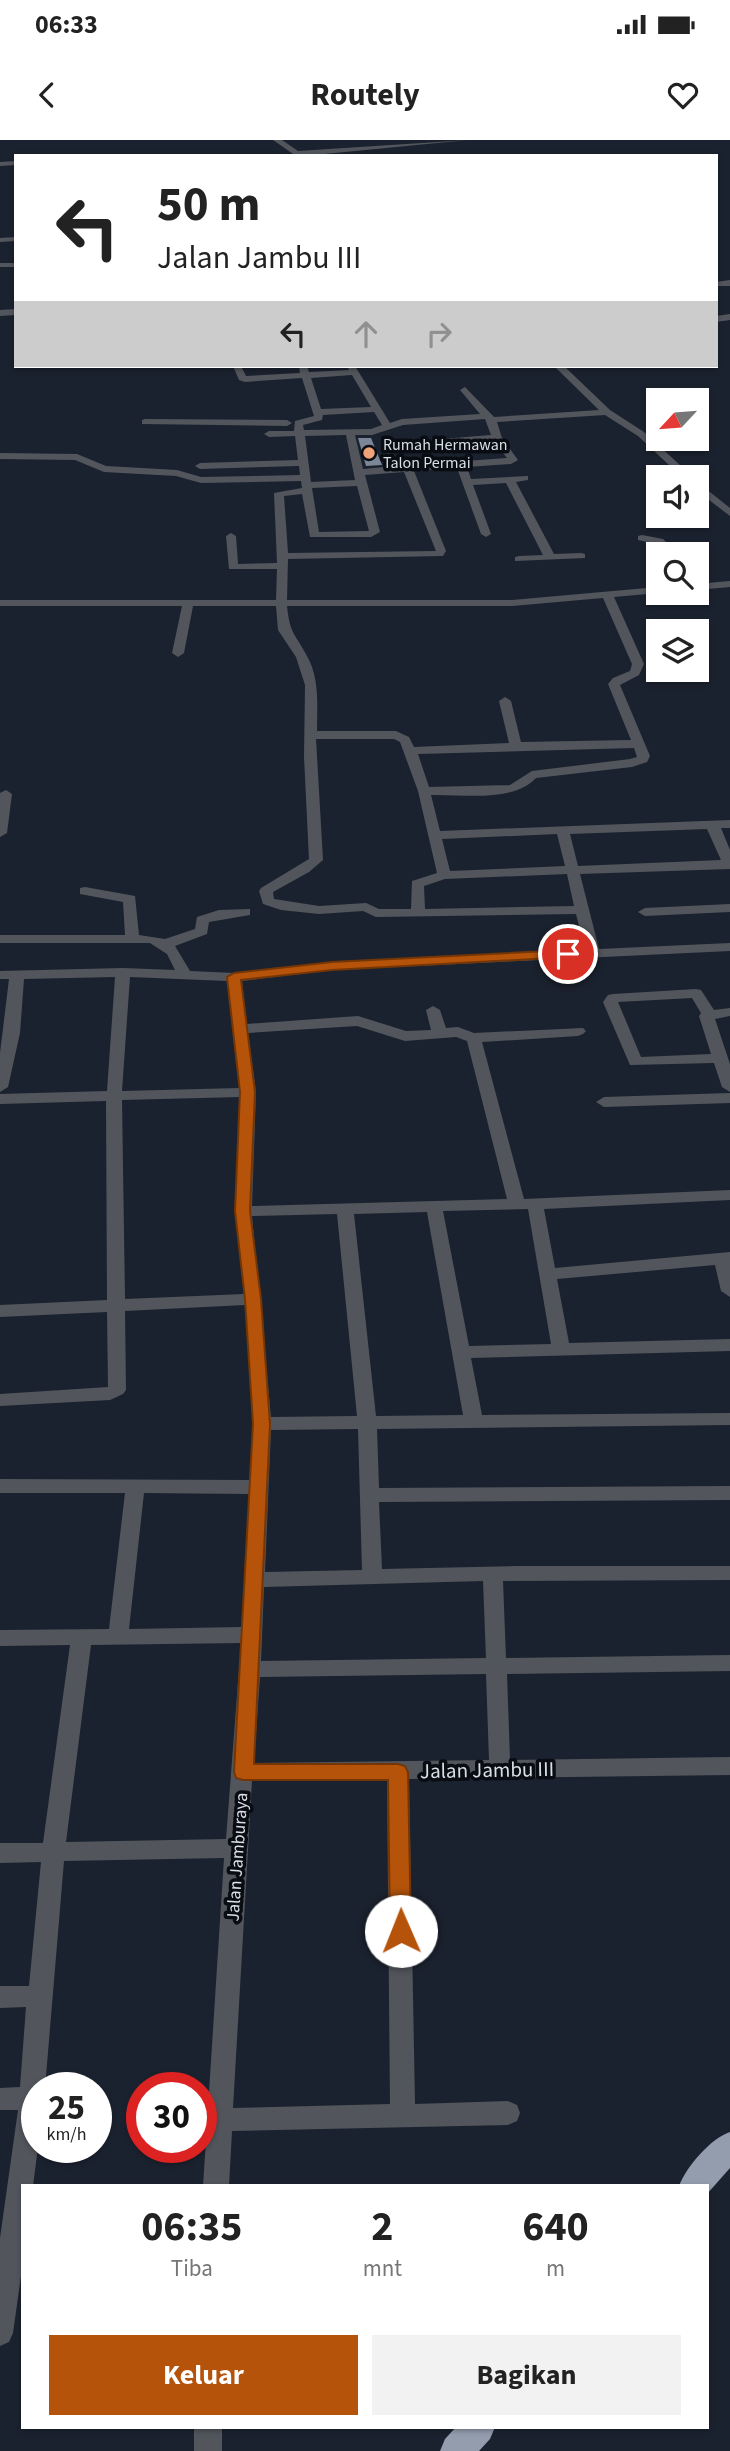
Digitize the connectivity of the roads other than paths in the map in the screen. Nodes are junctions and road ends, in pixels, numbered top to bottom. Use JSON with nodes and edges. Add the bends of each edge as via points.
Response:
{"nodes":[{"id":1,"x":277,"y":140,"type":"edge"},
{"id":2,"x":464,"y":140,"type":"edge"},
{"id":3,"x":299,"y":154,"type":"edge"},
{"id":4,"x":238,"y":368,"type":"edge"},
{"id":5,"x":561,"y":368,"type":"edge"},
{"id":6,"x":353,"y":369,"type":"edge"},
{"id":7,"x":305,"y":371,"type":"edge"},
{"id":8,"x":465,"y":390,"type":"dead end"},
{"id":9,"x":379,"y":409,"type":"junction"},
{"id":10,"x":318,"y":412,"type":"junction"},
{"id":11,"x":607,"y":412,"type":"junction"},
{"id":12,"x":489,"y":418,"type":"junction"},
{"id":13,"x":145,"y":422,"type":"dead end"},
{"id":14,"x":299,"y":428,"type":"junction"},
{"id":15,"x":382,"y":428,"type":"junction"},
{"id":16,"x":349,"y":433,"type":"junction"},
{"id":17,"x":269,"y":434,"type":"dead end"},
{"id":18,"x":497,"y":438,"type":"junction"},
{"id":19,"x":384,"y":446,"type":"junction"},
{"id":20,"x":269,"y":453,"type":"dead end"},
{"id":21,"x":0,"y":456,"type":"edge"},
{"id":22,"x":303,"y":458,"type":"junction"},
{"id":23,"x":461,"y":465,"type":"junction"},
{"id":24,"x":675,"y":465,"type":"edge"},
{"id":25,"x":200,"y":466,"type":"dead end"},
{"id":26,"x":408,"y":469,"type":"junction"},
{"id":27,"x":391,"y":470,"type":"junction"},
{"id":28,"x":360,"y":477,"type":"junction"},
{"id":29,"x":524,"y":478,"type":"dead end"},
{"id":30,"x":509,"y":479,"type":"junction"},
{"id":31,"x":466,"y":482,"type":"junction"},
{"id":32,"x":307,"y":484,"type":"junction"},
{"id":33,"x":730,"y":494,"type":"edge"},
{"id":34,"x":710,"y":496,"type":"joint"},
{"id":35,"x":730,"y":513,"type":"edge"},
{"id":36,"x":486,"y":534,"type":"dead end"},
{"id":37,"x":231,"y":536,"type":"dead end"},
{"id":38,"x":642,"y":538,"type":"dead end"},
{"id":39,"x":660,"y":542,"type":"edge"},
{"id":40,"x":581,"y":556,"type":"dead end"},
{"id":41,"x":550,"y":557,"type":"junction"},
{"id":42,"x":519,"y":559,"type":"dead end"},
{"id":43,"x":283,"y":561,"type":"junction"},
{"id":44,"x":730,"y":584,"type":"edge"},
{"id":45,"x":709,"y":585,"type":"edge"},
{"id":46,"x":646,"y":591,"type":"edge"},
{"id":47,"x":607,"y":595,"type":"junction"},
{"id":48,"x":0,"y":603,"type":"edge"},
{"id":49,"x":188,"y":605,"type":"junction"},
{"id":50,"x":281,"y":605,"type":"junction"},
{"id":51,"x":178,"y":653,"type":"dead end"},
{"id":52,"x":505,"y":701,"type":"dead end"},
{"id":53,"x":311,"y":735,"type":"junction"},
{"id":54,"x":638,"y":744,"type":"junction"},
{"id":55,"x":515,"y":746,"type":"junction"},
{"id":56,"x":410,"y":751,"type":"junction"},
{"id":57,"x":424,"y":791,"type":"junction"},
{"id":58,"x":6,"y":794,"type":"dead end"},
{"id":59,"x":712,"y":824,"type":"junction"},
{"id":60,"x":730,"y":824,"type":"edge"},
{"id":61,"x":563,"y":832,"type":"junction"},
{"id":62,"x":0,"y":834,"type":"edge"},
{"id":63,"x":434,"y":835,"type":"junction"},
{"id":64,"x":730,"y":864,"type":"edge"},
{"id":65,"x":570,"y":870,"type":"junction"},
{"id":66,"x":444,"y":875,"type":"junction"},
{"id":67,"x":85,"y":891,"type":"dead end"},
{"id":68,"x":730,"y":908,"type":"edge"},
{"id":69,"x":582,"y":910,"type":"junction"},
{"id":70,"x":245,"y":912,"type":"dead end"},
{"id":71,"x":645,"y":912,"type":"dead end"},
{"id":72,"x":418,"y":913,"type":"junction"},
{"id":73,"x":0,"y":939,"type":"edge"},
{"id":74,"x":132,"y":939,"type":"junction"},
{"id":75,"x":166,"y":944,"type":"junction"},
{"id":76,"x":730,"y":947,"type":"edge"},
{"id":77,"x":593,"y":953,"type":"junction"},
{"id":78,"x":122,"y":972,"type":"junction"},
{"id":79,"x":184,"y":973,"type":"junction"},
{"id":80,"x":0,"y":975,"type":"edge"},
{"id":81,"x":17,"y":975,"type":"junction"},
{"id":82,"x":234,"y":977,"type":"junction"},
{"id":83,"x":433,"y":1010,"type":"dead end"},
{"id":84,"x":730,"y":1012,"type":"edge"},
{"id":85,"x":709,"y":1014,"type":"junction"},
{"id":86,"x":578,"y":1031,"type":"dead end"},
{"id":87,"x":242,"y":1032,"type":"junction"},
{"id":88,"x":439,"y":1032,"type":"junction"},
{"id":89,"x":6,"y":1034,"type":"edge"},
{"id":90,"x":472,"y":1038,"type":"junction"},
{"id":91,"x":719,"y":1058,"type":"junction"},
{"id":92,"x":0,"y":1087,"type":"edge"},
{"id":93,"x":730,"y":1087,"type":"edge"},
{"id":94,"x":248,"y":1092,"type":"junction"},
{"id":95,"x":114,"y":1097,"type":"junction"},
{"id":96,"x":0,"y":1098,"type":"edge"},
{"id":97,"x":730,"y":1098,"type":"edge"},
{"id":98,"x":604,"y":1102,"type":"dead end"},
{"id":99,"x":730,"y":1195,"type":"edge"},
{"id":100,"x":535,"y":1204,"type":"junction"},
{"id":101,"x":517,"y":1205,"type":"junction"},
{"id":102,"x":434,"y":1207,"type":"junction"},
{"id":103,"x":345,"y":1209,"type":"junction"},
{"id":104,"x":243,"y":1211,"type":"junction"},
{"id":105,"x":726,"y":1258,"type":"edge"},
{"id":106,"x":549,"y":1274,"type":"junction"},
{"id":107,"x":730,"y":1291,"type":"edge"},
{"id":108,"x":253,"y":1299,"type":"junction"},
{"id":109,"x":117,"y":1305,"type":"junction"},
{"id":110,"x":0,"y":1311,"type":"edge"},
{"id":111,"x":730,"y":1345,"type":"edge"},
{"id":112,"x":561,"y":1351,"type":"junction"},
{"id":113,"x":462,"y":1352,"type":"junction"},
{"id":114,"x":0,"y":1400,"type":"edge"},
{"id":115,"x":730,"y":1419,"type":"edge"},
{"id":116,"x":367,"y":1423,"type":"junction"},
{"id":117,"x":474,"y":1423,"type":"junction"},
{"id":118,"x":262,"y":1424,"type":"junction"},
{"id":119,"x":0,"y":1486,"type":"edge"},
{"id":120,"x":135,"y":1487,"type":"junction"},
{"id":121,"x":259,"y":1487,"type":"junction"},
{"id":122,"x":730,"y":1493,"type":"edge"},
{"id":123,"x":370,"y":1495,"type":"junction"},
{"id":124,"x":730,"y":1573,"type":"edge"},
{"id":125,"x":494,"y":1574,"type":"junction"},
{"id":126,"x":372,"y":1576,"type":"junction"},
{"id":127,"x":254,"y":1580,"type":"junction"},
{"id":128,"x":251,"y":1636,"type":"junction"},
{"id":129,"x":0,"y":1638,"type":"edge"},
{"id":130,"x":118,"y":1638,"type":"junction"},
{"id":131,"x":81,"y":1639,"type":"junction"},
{"id":132,"x":730,"y":1663,"type":"edge"},
{"id":133,"x":499,"y":1666,"type":"junction"},
{"id":134,"x":250,"y":1669,"type":"junction"},
{"id":135,"x":730,"y":1766,"type":"edge"},
{"id":136,"x":500,"y":1770,"type":"junction"},
{"id":137,"x":243,"y":1772,"type":"junction"},
{"id":138,"x":398,"y":1772,"type":"junction"},
{"id":139,"x":236,"y":1848,"type":"junction"},
{"id":140,"x":0,"y":1853,"type":"edge"},
{"id":141,"x":53,"y":1853,"type":"junction"},
{"id":142,"x":40,"y":1996,"type":"junction"},
{"id":143,"x":0,"y":1997,"type":"edge"},
{"id":144,"x":35,"y":2072,"type":"edge"},
{"id":145,"x":21,"y":2098,"type":"edge"},
{"id":146,"x":0,"y":2099,"type":"edge"},
{"id":147,"x":509,"y":2112,"type":"dead end"},
{"id":148,"x":403,"y":2117,"type":"junction"},
{"id":149,"x":219,"y":2120,"type":"junction"},
{"id":150,"x":730,"y":2146,"type":"edge"},
{"id":151,"x":23,"y":2163,"type":"edge"},
{"id":152,"x":216,"y":2184,"type":"edge"},
{"id":153,"x":696,"y":2184,"type":"edge"},
{"id":154,"x":12,"y":2239,"type":"edge"},
{"id":155,"x":0,"y":2333,"type":"edge"},
{"id":156,"x":208,"y":2429,"type":"edge"},
{"id":157,"x":476,"y":2429,"type":"edge"},
{"id":158,"x":208,"y":2451,"type":"edge"},
{"id":159,"x":457,"y":2451,"type":"edge"}],
"edges":[{"from":1,"to":3,"type":"street"},
{"from":2,"to":3,"type":"street"},
{"from":4,"to":7,"type":"street","via":[[244,379]]},
{"from":5,"to":11,"type":"street"},
{"from":6,"to":7,"type":"street"},
{"from":6,"to":9,"type":"street"},
{"from":7,"to":10,"type":"street"},
{"from":8,"to":12,"type":"street"},
{"from":9,"to":10,"type":"street"},
{"from":9,"to":15,"type":"street"},
{"from":10,"to":14,"type":"street","via":[[317,420]]},
{"from":11,"to":12,"type":"street"},
{"from":11,"to":24,"type":"street","via":[[641,434]]},
{"from":12,"to":15,"type":"street","via":[[411,421]]},
{"from":12,"to":18,"type":"street"},
{"from":13,"to":14,"type":"street"},
{"from":14,"to":16,"type":"street"},
{"from":14,"to":17,"type":"street"},
{"from":14,"to":22,"type":"street"},
{"from":15,"to":16,"type":"street"},
{"from":15,"to":19,"type":"street"},
{"from":16,"to":28,"type":"street"},
{"from":18,"to":19,"type":"street"},
{"from":18,"to":23,"type":"street","via":[[513,461]]},
{"from":19,"to":27,"type":"street"},
{"from":20,"to":22,"type":"street"},
{"from":21,"to":32,"type":"street","via":[[77,457],[104,469],[177,473],[201,481]]},
{"from":22,"to":25,"type":"street"},
{"from":22,"to":32,"type":"street"},
{"from":23,"to":26,"type":"street"},
{"from":23,"to":31,"type":"street"},
{"from":26,"to":27,"type":"street"},
{"from":26,"to":43,"type":"street","via":[[439,554]]},
{"from":27,"to":28,"type":"street"},
{"from":28,"to":32,"type":"street"},
{"from":28,"to":32,"type":"street","via":[[375,532],[371,534],[314,535]]},
{"from":29,"to":30,"type":"street"},
{"from":30,"to":31,"type":"street"},
{"from":30,"to":41,"type":"street"},
{"from":31,"to":36,"type":"street"},
{"from":32,"to":43,"type":"street","via":[[279,493]]},
{"from":33,"to":34,"type":"street"},
{"from":34,"to":35,"type":"street"},
{"from":37,"to":43,"type":"street","via":[[233,567]]},
{"from":38,"to":39,"type":"street"},
{"from":40,"to":41,"type":"street"},
{"from":41,"to":42,"type":"street"},
{"from":43,"to":50,"type":"street"},
{"from":44,"to":45,"type":"street"},
{"from":46,"to":47,"type":"street"},
{"from":47,"to":50,"type":"street","via":[[512,603]]},
{"from":47,"to":54,"type":"street","via":[[638,664],[634,676],[614,684]]},
{"from":48,"to":49,"type":"street"},
{"from":49,"to":50,"type":"street"},
{"from":49,"to":51,"type":"street"},
{"from":50,"to":53,"type":"street","via":[[284,630],[302,657],[311,685]]},
{"from":52,"to":55,"type":"street"},
{"from":53,"to":56,"type":"street","via":[[396,735]]},
{"from":53,"to":72,"type":"street","via":[[316,860],[266,891],[268,901],[319,910],[366,907],[376,913]]},
{"from":54,"to":55,"type":"street"},
{"from":54,"to":57,"type":"street","via":[[644,756],[639,761],[532,775],[512,789]]},
{"from":55,"to":56,"type":"street"},
{"from":56,"to":57,"type":"street"},
{"from":57,"to":63,"type":"street"},
{"from":58,"to":62,"type":"street"},
{"from":59,"to":60,"type":"street"},
{"from":59,"to":61,"type":"street"},
{"from":59,"to":64,"type":"street"},
{"from":61,"to":63,"type":"street"},
{"from":61,"to":65,"type":"street"},
{"from":63,"to":66,"type":"street"},
{"from":64,"to":65,"type":"street"},
{"from":65,"to":66,"type":"street"},
{"from":65,"to":69,"type":"street"},
{"from":66,"to":72,"type":"street","via":[[417,884]]},
{"from":67,"to":74,"type":"street","via":[[130,899]]},
{"from":68,"to":71,"type":"street"},
{"from":69,"to":72,"type":"street"},
{"from":69,"to":77,"type":"street"},
{"from":70,"to":75,"type":"street","via":[[202,919],[202,932]]},
{"from":73,"to":74,"type":"street"},
{"from":74,"to":75,"type":"street"},
{"from":75,"to":79,"type":"street"},
{"from":76,"to":77,"type":"street"},
{"from":77,"to":82,"type":"street","via":[[332,966]]},
{"from":78,"to":79,"type":"street"},
{"from":78,"to":81,"type":"street"},
{"from":78,"to":95,"type":"street"},
{"from":79,"to":82,"type":"street"},
{"from":80,"to":81,"type":"street"},
{"from":81,"to":89,"type":"street"},
{"from":82,"to":87,"type":"street","name":"Jalan Jamburaya"},
{"from":83,"to":88,"type":"street"},
{"from":84,"to":85,"type":"street"},
{"from":85,"to":91,"type":"street"},
{"from":85,"to":91,"type":"street","via":[[696,993],[613,998],[610,1002],[635,1062]]},
{"from":86,"to":90,"type":"street"},
{"from":87,"to":88,"type":"street","via":[[364,1023],[405,1036]]},
{"from":87,"to":94,"type":"street","name":"Jalan Jamburaya"},
{"from":88,"to":90,"type":"street"},
{"from":89,"to":92,"type":"street"},
{"from":90,"to":101,"type":"street"},
{"from":91,"to":93,"type":"street"},
{"from":94,"to":95,"type":"street"},
{"from":94,"to":104,"type":"street","name":"Jalan Jamburaya"},
{"from":95,"to":96,"type":"street"},
{"from":95,"to":109,"type":"street"},
{"from":97,"to":98,"type":"street"},
{"from":99,"to":100,"type":"street"},
{"from":100,"to":101,"type":"street"},
{"from":100,"to":106,"type":"street"},
{"from":101,"to":102,"type":"street"},
{"from":102,"to":103,"type":"street"},
{"from":102,"to":113,"type":"street"},
{"from":103,"to":104,"type":"street"},
{"from":103,"to":116,"type":"street"},
{"from":104,"to":108,"type":"street","name":"Jalan Jamburaya"},
{"from":105,"to":106,"type":"street"},
{"from":105,"to":107,"type":"street"},
{"from":106,"to":112,"type":"street"},
{"from":108,"to":109,"type":"street"},
{"from":108,"to":118,"type":"street","name":"Jalan Jamburaya"},
{"from":109,"to":110,"type":"street"},
{"from":109,"to":114,"type":"street","via":[[115,1393]]},
{"from":111,"to":112,"type":"street"},
{"from":112,"to":113,"type":"street"},
{"from":113,"to":117,"type":"street"},
{"from":115,"to":117,"type":"street"},
{"from":116,"to":117,"type":"street"},
{"from":116,"to":118,"type":"street"},
{"from":116,"to":123,"type":"street"},
{"from":118,"to":121,"type":"street","name":"Jalan Jamburaya"},
{"from":119,"to":120,"type":"street"},
{"from":120,"to":121,"type":"street"},
{"from":120,"to":130,"type":"street"},
{"from":121,"to":127,"type":"street","name":"Jalan Jamburaya"},
{"from":122,"to":123,"type":"street"},
{"from":123,"to":126,"type":"street"},
{"from":124,"to":125,"type":"street"},
{"from":125,"to":126,"type":"street"},
{"from":125,"to":133,"type":"street"},
{"from":126,"to":127,"type":"street"},
{"from":127,"to":128,"type":"street","name":"Jalan Jamburaya"},
{"from":128,"to":130,"type":"street"},
{"from":128,"to":134,"type":"street","name":"Jalan Jamburaya"},
{"from":129,"to":131,"type":"street"},
{"from":130,"to":131,"type":"street"},
{"from":131,"to":141,"type":"street"},
{"from":132,"to":133,"type":"street"},
{"from":133,"to":134,"type":"street"},
{"from":133,"to":136,"type":"street"},
{"from":134,"to":137,"type":"street","name":"Jalan Jamburaya"},
{"from":135,"to":136,"type":"street","name":"Jalan Jambu III"},
{"from":136,"to":138,"type":"street","name":"Jalan Jambu III"},
{"from":137,"to":138,"type":"street","name":"Jalan Jambu III"},
{"from":137,"to":139,"type":"street","name":"Jalan Jamburaya"},
{"from":138,"to":148,"type":"street"},
{"from":139,"to":141,"type":"street"},
{"from":139,"to":149,"type":"street","name":"Jalan Jamburaya"},
{"from":140,"to":141,"type":"street"},
{"from":141,"to":142,"type":"street"},
{"from":142,"to":143,"type":"street"},
{"from":142,"to":144,"type":"street"},
{"from":145,"to":146,"type":"street"},
{"from":147,"to":148,"type":"street"},
{"from":148,"to":149,"type":"street"},
{"from":149,"to":152,"type":"street","name":"Jalan Jamburaya"},
{"from":150,"to":153,"type":"highway"},
{"from":151,"to":154,"type":"street"},
{"from":154,"to":155,"type":"street"},
{"from":156,"to":158,"type":"street"},
{"from":157,"to":159,"type":"highway"}]}
